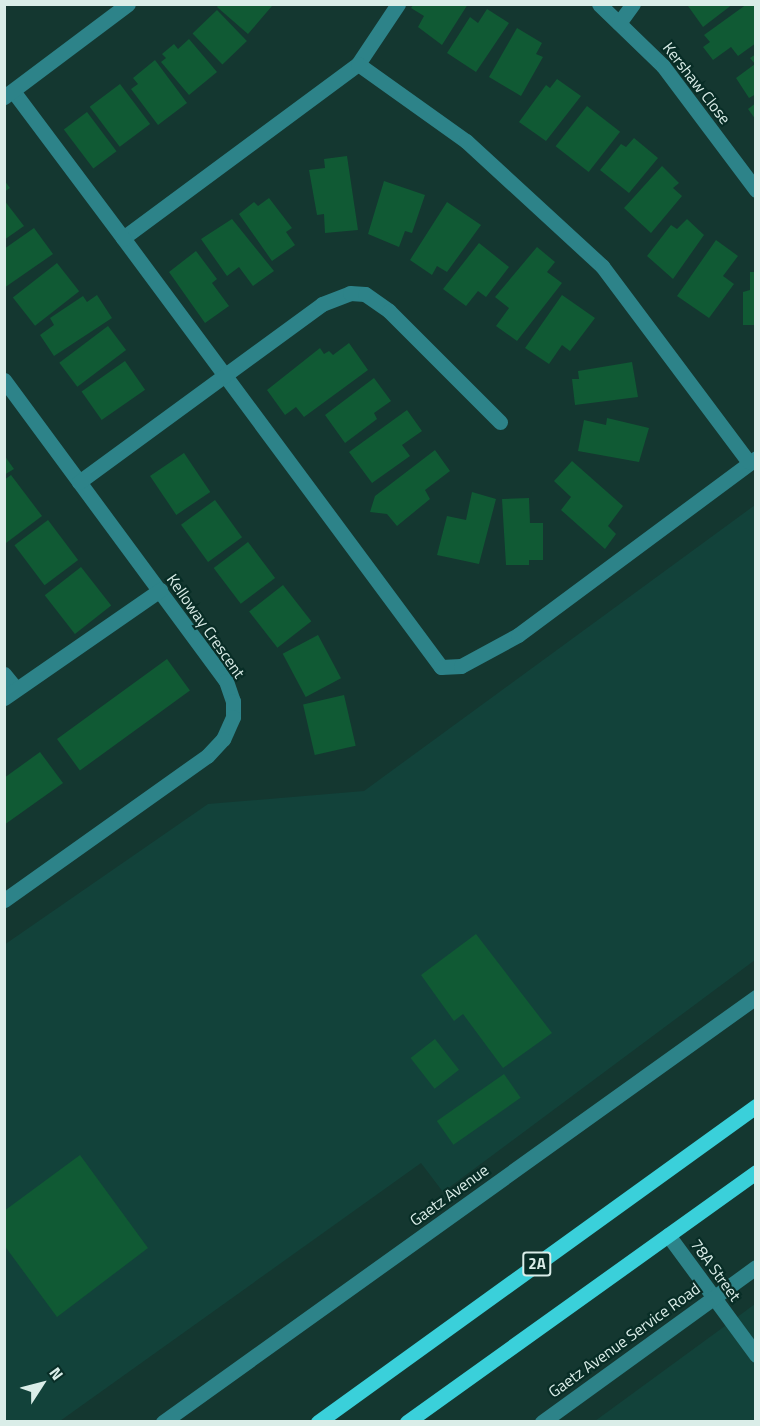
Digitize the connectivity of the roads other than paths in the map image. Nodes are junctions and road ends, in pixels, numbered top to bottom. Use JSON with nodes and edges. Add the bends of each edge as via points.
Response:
{"nodes":[{"id":1,"x":128,"y":4,"type":"edge"},
{"id":2,"x":398,"y":4,"type":"edge"},
{"id":3,"x":584,"y":4,"type":"edge"},
{"id":4,"x":633,"y":4,"type":"edge"},
{"id":5,"x":600,"y":6,"type":"edge"},
{"id":6,"x":619,"y":23,"type":"junction"},
{"id":7,"x":357,"y":64,"type":"junction"},
{"id":8,"x":9,"y":94,"type":"edge"},
{"id":9,"x":756,"y":190,"type":"edge"},
{"id":10,"x":123,"y":238,"type":"junction"},
{"id":11,"x":223,"y":377,"type":"junction"},
{"id":12,"x":4,"y":380,"type":"edge"},
{"id":13,"x":500,"y":422,"type":"dead end"},
{"id":14,"x":752,"y":459,"type":"edge"},
{"id":15,"x":79,"y":482,"type":"junction"},
{"id":16,"x":160,"y":590,"type":"junction"},
{"id":17,"x":4,"y":674,"type":"edge"},
{"id":18,"x":10,"y":693,"type":"edge"},
{"id":19,"x":4,"y":900,"type":"edge"},
{"id":20,"x":756,"y":997,"type":"edge"},
{"id":21,"x":756,"y":1106,"type":"edge"},
{"id":22,"x":756,"y":1172,"type":"edge"},
{"id":23,"x":668,"y":1235,"type":"junction"},
{"id":24,"x":756,"y":1267,"type":"edge"},
{"id":25,"x":713,"y":1298,"type":"junction"},
{"id":26,"x":756,"y":1355,"type":"edge"},
{"id":27,"x":163,"y":1422,"type":"edge"},
{"id":28,"x":318,"y":1422,"type":"edge"},
{"id":29,"x":407,"y":1422,"type":"edge"},
{"id":30,"x":542,"y":1422,"type":"edge"}],
"edges":[{"from":1,"to":8,"type":"street"},
{"from":2,"to":7,"type":"street"},
{"from":3,"to":5,"type":"street","name":"Kershaw Close"},
{"from":4,"to":6,"type":"street"},
{"from":5,"to":6,"type":"street","name":"Kershaw Close"},
{"from":6,"to":9,"type":"street","name":"Kershaw Close","via":[[663,66]]},
{"from":7,"to":10,"type":"street"},
{"from":7,"to":14,"type":"street","via":[[466,141],[602,266]]},
{"from":8,"to":10,"type":"street"},
{"from":10,"to":11,"type":"street"},
{"from":11,"to":13,"type":"street","via":[[322,304],[337,296],[365,294],[388,311]]},
{"from":11,"to":14,"type":"street","via":[[441,667],[461,666],[518,635]]},
{"from":11,"to":15,"type":"street"},
{"from":12,"to":15,"type":"street","name":"Kelloway Crescent"},
{"from":15,"to":16,"type":"street","name":"Kelloway Crescent"},
{"from":16,"to":18,"type":"street"},
{"from":16,"to":19,"type":"street","name":"Kelloway Crescent","via":[[226,681],[233,700],[233,717],[223,739],[207,756]]},
{"from":17,"to":18,"type":"street"},
{"from":20,"to":27,"type":"street","name":"Gaetz Avenue"},
{"from":21,"to":28,"type":"main road","number":"2A"},
{"from":22,"to":23,"type":"main road"},
{"from":23,"to":25,"type":"street","name":"78A Street"},
{"from":23,"to":29,"type":"main road"},
{"from":24,"to":25,"type":"street","name":"Gaetz Avenue Service Road"},
{"from":25,"to":26,"type":"street","name":"78A Street"},
{"from":25,"to":30,"type":"street","name":"Gaetz Avenue Service Road"}]}
